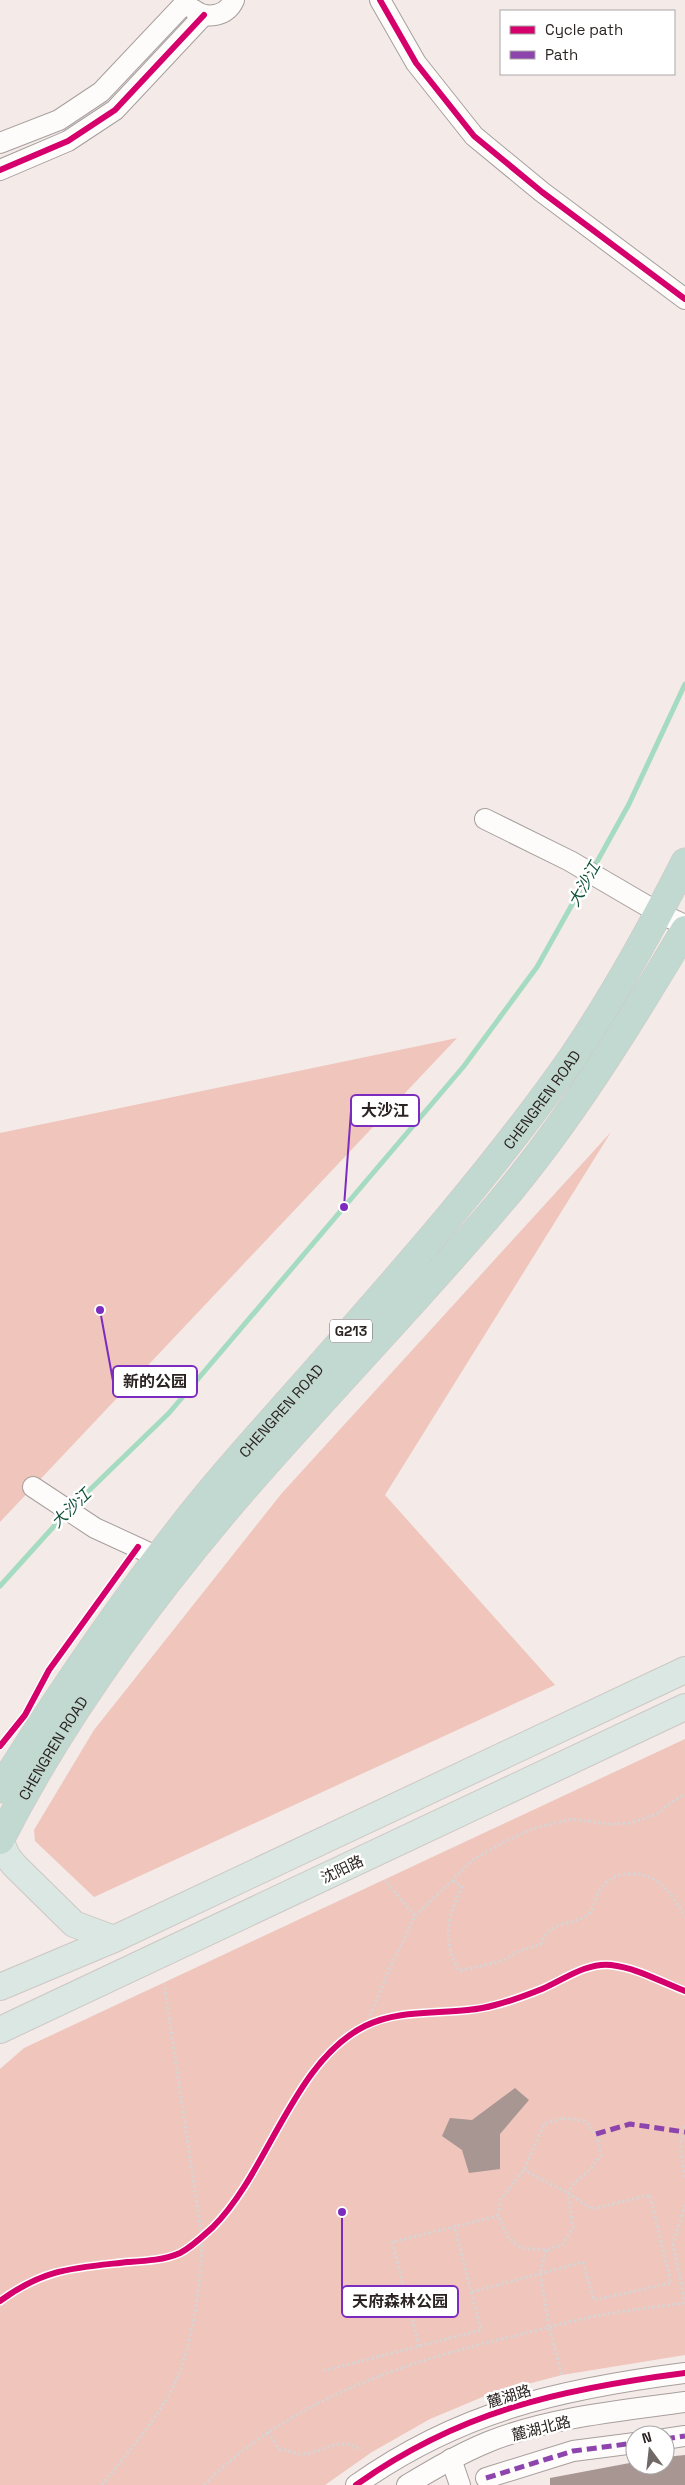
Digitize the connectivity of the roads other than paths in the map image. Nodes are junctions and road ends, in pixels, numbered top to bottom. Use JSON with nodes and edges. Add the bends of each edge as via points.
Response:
{"nodes":[{"id":1,"x":187,"y":0,"type":"edge"},
{"id":2,"x":234,"y":0,"type":"edge"},
{"id":3,"x":380,"y":0,"type":"edge"},
{"id":4,"x":204,"y":16,"type":"junction"},
{"id":5,"x":0,"y":143,"type":"edge"},
{"id":6,"x":0,"y":170,"type":"edge"},
{"id":7,"x":685,"y":299,"type":"edge"},
{"id":8,"x":485,"y":819,"type":"dead end"},
{"id":9,"x":685,"y":862,"type":"edge"},
{"id":10,"x":659,"y":913,"type":"junction"},
{"id":11,"x":685,"y":925,"type":"edge"},
{"id":12,"x":685,"y":930,"type":"edge"},
{"id":13,"x":33,"y":1487,"type":"dead end"},
{"id":14,"x":158,"y":1557,"type":"junction"},
{"id":15,"x":685,"y":1670,"type":"edge"},
{"id":16,"x":685,"y":1707,"type":"edge"},
{"id":17,"x":0,"y":1789,"type":"edge"},
{"id":18,"x":0,"y":1840,"type":"edge"},
{"id":19,"x":114,"y":1939,"type":"junction"},
{"id":20,"x":0,"y":1987,"type":"edge"},
{"id":21,"x":0,"y":2030,"type":"edge"},
{"id":22,"x":685,"y":2373,"type":"edge"},
{"id":23,"x":685,"y":2402,"type":"edge"},
{"id":24,"x":625,"y":2444,"type":"edge"},
{"id":25,"x":451,"y":2459,"type":"junction"},
{"id":26,"x":486,"y":2478,"type":"dead end"},
{"id":27,"x":356,"y":2485,"type":"edge"},
{"id":28,"x":407,"y":2485,"type":"edge"},
{"id":29,"x":460,"y":2485,"type":"edge"}],
"edges":[{"from":1,"to":4,"type":"street","via":[[191,8]]},
{"from":1,"to":5,"type":"street","via":[[101,92],[59,120]]},
{"from":2,"to":4,"type":"street","via":[[220,14]]},
{"from":3,"to":7,"type":"street","via":[[416,63],[474,136],[542,192]]},
{"from":4,"to":6,"type":"street","via":[[116,110],[68,141]]},
{"from":8,"to":10,"type":"street","via":[[570,861]]},
{"from":9,"to":10,"type":"highway","name":"CHENGREN ROAD","number":"G213"},
{"from":10,"to":11,"type":"street"},
{"from":10,"to":14,"type":"highway","name":"CHENGREN ROAD","number":"G213","via":[[572,1057],[523,1123],[392,1284],[206,1496]]},
{"from":12,"to":18,"type":"highway","name":"CHENGREN ROAD","number":"G213","via":[[606,1058],[500,1203],[241,1492],[117,1647],[23,1794]]},
{"from":13,"to":14,"type":"street","via":[[95,1528]]},
{"from":14,"to":17,"type":"highway","name":"CHENGREN ROAD","number":"G213","via":[[104,1631]]},
{"from":15,"to":19,"type":"main road"},
{"from":16,"to":21,"type":"main road","name":"沈阳路"},
{"from":18,"to":19,"type":"main road","via":[[14,1865],[74,1924]]},
{"from":19,"to":20,"type":"main road"},
{"from":22,"to":27,"type":"street","name":"麓湖路","via":[[584,2389],[503,2409],[413,2448]]},
{"from":23,"to":25,"type":"street","name":"麓湖北路","via":[[572,2419],[489,2442]]},
{"from":24,"to":26,"type":"street","via":[[573,2452]]},
{"from":25,"to":28,"type":"street","name":"麓湖北路"},
{"from":25,"to":29,"type":"street"}]}
